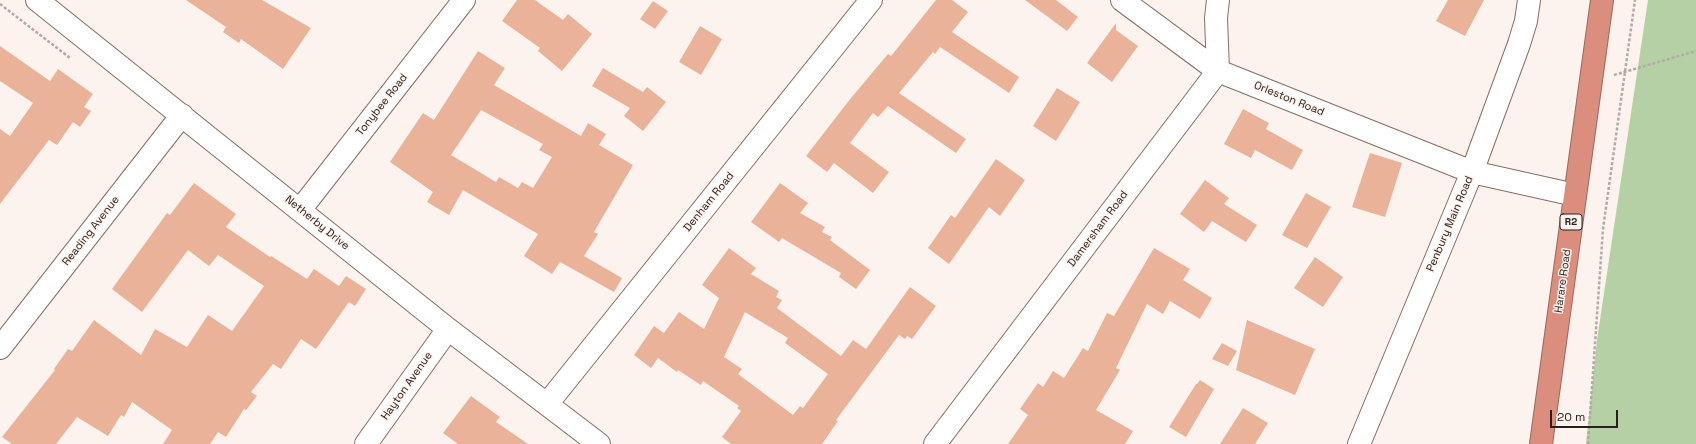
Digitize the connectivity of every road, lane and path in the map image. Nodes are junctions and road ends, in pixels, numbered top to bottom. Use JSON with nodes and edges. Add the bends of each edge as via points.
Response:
{"nodes":[{"id":1,"x":464,"y":0,"type":"edge"},
{"id":2,"x":871,"y":0,"type":"edge"},
{"id":3,"x":1122,"y":0,"type":"edge"},
{"id":4,"x":1218,"y":0,"type":"edge"},
{"id":5,"x":1530,"y":0,"type":"edge"},
{"id":6,"x":1602,"y":0,"type":"edge"},
{"id":7,"x":1635,"y":0,"type":"edge"},
{"id":8,"x":47,"y":3,"type":"edge"},
{"id":9,"x":1696,"y":51,"type":"edge"},
{"id":10,"x":1218,"y":71,"type":"junction"},
{"id":11,"x":1624,"y":72,"type":"junction"},
{"id":12,"x":1590,"y":83,"type":"junction"},
{"id":13,"x":182,"y":115,"type":"junction"},
{"id":14,"x":1472,"y":172,"type":"junction"},
{"id":15,"x":1575,"y":195,"type":"junction"},
{"id":16,"x":300,"y":210,"type":"junction"},
{"id":17,"x":448,"y":329,"type":"junction"},
{"id":18,"x":0,"y":348,"type":"edge"},
{"id":19,"x":547,"y":404,"type":"junction"},
{"id":20,"x":366,"y":444,"type":"edge"},
{"id":21,"x":599,"y":444,"type":"edge"},
{"id":22,"x":935,"y":444,"type":"edge"},
{"id":23,"x":1358,"y":444,"type":"edge"},
{"id":24,"x":1541,"y":444,"type":"edge"},
{"id":25,"x":1588,"y":444,"type":"edge"}],
"edges":[{"from":1,"to":16,"type":"street","name":"Tonybee Road"},
{"from":2,"to":19,"type":"street","name":"Denham Road"},
{"from":3,"to":10,"type":"street","name":"Orleston Road"},
{"from":4,"to":10,"type":"street"},
{"from":5,"to":14,"type":"street","name":"Penbury Main Road","via":[[1519,44]]},
{"from":6,"to":12,"type":"highway","name":"Harare Road","number":"R2"},
{"from":7,"to":11,"type":"path"},
{"from":8,"to":13,"type":"street","name":"Netherby Drive"},
{"from":9,"to":11,"type":"path"},
{"from":10,"to":14,"type":"street","name":"Orleston Road"},
{"from":10,"to":22,"type":"street","name":"Damersham Road"},
{"from":11,"to":12,"type":"path"},
{"from":11,"to":25,"type":"path","via":[[1603,229]]},
{"from":12,"to":15,"type":"highway","name":"Harare Road","number":"R2"},
{"from":13,"to":16,"type":"street","name":"Netherby Drive"},
{"from":13,"to":18,"type":"street","name":"Reading Avenue"},
{"from":14,"to":15,"type":"street","name":"Orleston Road"},
{"from":14,"to":23,"type":"street","name":"Penbury Main Road"},
{"from":15,"to":24,"type":"highway","name":"Harare Road","number":"R2"},
{"from":16,"to":17,"type":"street","name":"Netherby Drive"},
{"from":17,"to":19,"type":"street","name":"Netherby Drive"},
{"from":17,"to":20,"type":"street","name":"Hayton Avenue"},
{"from":19,"to":21,"type":"street","name":"Netherby Drive"}]}
